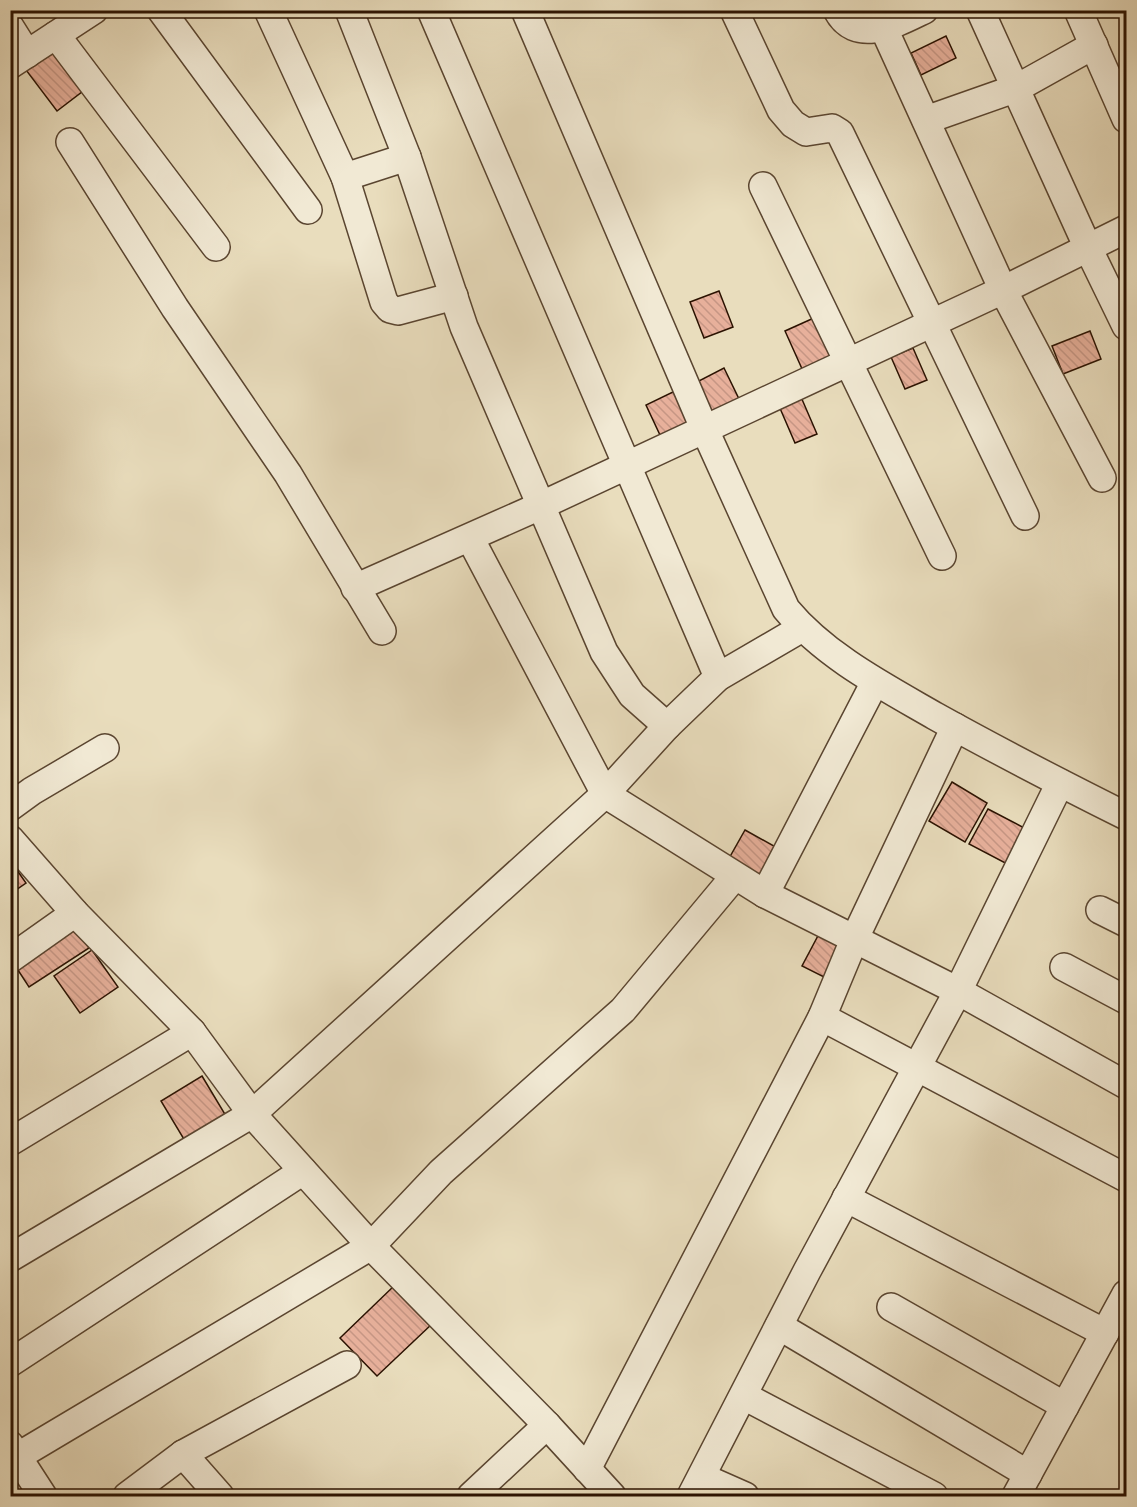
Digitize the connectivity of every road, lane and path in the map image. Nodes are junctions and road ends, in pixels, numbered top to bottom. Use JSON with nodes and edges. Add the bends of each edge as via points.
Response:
{"nodes":[{"id":1,"x":94,"y":10,"type":"edge"},
{"id":2,"x":161,"y":10,"type":"edge"},
{"id":3,"x":268,"y":10,"type":"edge"},
{"id":4,"x":349,"y":10,"type":"edge"},
{"id":5,"x":431,"y":10,"type":"edge"},
{"id":6,"x":525,"y":10,"type":"edge"},
{"id":7,"x":734,"y":10,"type":"edge"},
{"id":8,"x":837,"y":10,"type":"edge"},
{"id":9,"x":980,"y":10,"type":"edge"},
{"id":10,"x":1078,"y":10,"type":"edge"},
{"id":11,"x":920,"y":11,"type":"edge"},
{"id":12,"x":10,"y":27,"type":"edge"},
{"id":13,"x":884,"y":29,"type":"junction"},
{"id":14,"x":56,"y":35,"type":"junction"},
{"id":15,"x":1094,"y":45,"type":"junction"},
{"id":16,"x":19,"y":59,"type":"edge"},
{"id":17,"x":1017,"y":88,"type":"junction"},
{"id":18,"x":1124,"y":108,"type":"edge"},
{"id":19,"x":926,"y":120,"type":"junction"},
{"id":20,"x":70,"y":142,"type":"dead end"},
{"id":21,"x":407,"y":157,"type":"junction"},
{"id":22,"x":345,"y":177,"type":"junction"},
{"id":23,"x":763,"y":186,"type":"dead end"},
{"id":24,"x":308,"y":210,"type":"dead end"},
{"id":25,"x":1126,"y":230,"type":"edge"},
{"id":26,"x":216,"y":248,"type":"dead end"},
{"id":27,"x":1088,"y":248,"type":"junction"},
{"id":28,"x":1003,"y":290,"type":"junction"},
{"id":29,"x":454,"y":296,"type":"junction"},
{"id":30,"x":931,"y":323,"type":"junction"},
{"id":31,"x":1126,"y":326,"type":"edge"},
{"id":32,"x":850,"y":361,"type":"junction"},
{"id":33,"x":704,"y":428,"type":"junction"},
{"id":34,"x":625,"y":464,"type":"junction"},
{"id":35,"x":1102,"y":477,"type":"dead end"},
{"id":36,"x":540,"y":506,"type":"junction"},
{"id":37,"x":1024,"y":516,"type":"dead end"},
{"id":38,"x":470,"y":538,"type":"junction"},
{"id":39,"x":942,"y":556,"type":"dead end"},
{"id":40,"x":355,"y":588,"type":"junction"},
{"id":41,"x":802,"y":628,"type":"junction"},
{"id":42,"x":382,"y":631,"type":"dead end"},
{"id":43,"x":718,"y":677,"type":"junction"},
{"id":44,"x":875,"y":682,"type":"junction"},
{"id":45,"x":667,"y":726,"type":"junction"},
{"id":46,"x":955,"y":727,"type":"junction"},
{"id":47,"x":105,"y":748,"type":"dead end"},
{"id":48,"x":1059,"y":783,"type":"junction"},
{"id":49,"x":605,"y":794,"type":"junction"},
{"id":50,"x":10,"y":807,"type":"edge"},
{"id":51,"x":1126,"y":816,"type":"edge"},
{"id":52,"x":12,"y":844,"type":"edge"},
{"id":53,"x":734,"y":877,"type":"junction"},
{"id":54,"x":765,"y":894,"type":"junction"},
{"id":55,"x":1100,"y":910,"type":"dead end"},
{"id":56,"x":75,"y":913,"type":"junction"},
{"id":57,"x":1126,"y":923,"type":"edge"},
{"id":58,"x":854,"y":940,"type":"junction"},
{"id":59,"x":10,"y":959,"type":"edge"},
{"id":60,"x":1064,"y":967,"type":"dead end"},
{"id":61,"x":958,"y":991,"type":"junction"},
{"id":62,"x":1126,"y":1000,"type":"edge"},
{"id":63,"x":822,"y":1017,"type":"junction"},
{"id":64,"x":192,"y":1032,"type":"junction"},
{"id":65,"x":915,"y":1068,"type":"junction"},
{"id":66,"x":1126,"y":1085,"type":"edge"},
{"id":67,"x":252,"y":1114,"type":"junction"},
{"id":68,"x":10,"y":1142,"type":"edge"},
{"id":69,"x":303,"y":1171,"type":"junction"},
{"id":70,"x":1126,"y":1178,"type":"edge"},
{"id":71,"x":846,"y":1198,"type":"junction"},
{"id":72,"x":370,"y":1246,"type":"junction"},
{"id":73,"x":10,"y":1258,"type":"edge"},
{"id":74,"x":1126,"y":1294,"type":"edge"},
{"id":75,"x":891,"y":1307,"type":"dead end"},
{"id":76,"x":779,"y":1326,"type":"junction"},
{"id":77,"x":1105,"y":1333,"type":"junction"},
{"id":78,"x":10,"y":1362,"type":"edge"},
{"id":79,"x":347,"y":1365,"type":"dead end"},
{"id":80,"x":744,"y":1396,"type":"junction"},
{"id":81,"x":1065,"y":1406,"type":"junction"},
{"id":82,"x":547,"y":1425,"type":"junction"},
{"id":83,"x":13,"y":1454,"type":"edge"},
{"id":84,"x":183,"y":1454,"type":"junction"},
{"id":85,"x":1022,"y":1485,"type":"edge"},
{"id":86,"x":594,"y":1486,"type":"edge"},
{"id":87,"x":696,"y":1487,"type":"edge"},
{"id":88,"x":44,"y":1497,"type":"edge"},
{"id":89,"x":127,"y":1497,"type":"edge"},
{"id":90,"x":220,"y":1497,"type":"edge"},
{"id":91,"x":471,"y":1497,"type":"edge"},
{"id":92,"x":745,"y":1497,"type":"edge"},
{"id":93,"x":934,"y":1497,"type":"edge"}],
"edges":[{"from":1,"to":14,"type":"street"},
{"from":2,"to":24,"type":"street"},
{"from":3,"to":22,"type":"street"},
{"from":4,"to":21,"type":"street"},
{"from":5,"to":34,"type":"street"},
{"from":6,"to":33,"type":"street"},
{"from":7,"to":30,"type":"street","via":[[782,110],[793,124],[806,132],[832,128],[840,133]]},
{"from":8,"to":13,"type":"street","via":[[849,26]]},
{"from":9,"to":17,"type":"street"},
{"from":10,"to":15,"type":"street"},
{"from":11,"to":13,"type":"street"},
{"from":12,"to":16,"type":"street"},
{"from":13,"to":19,"type":"street"},
{"from":14,"to":16,"type":"street"},
{"from":14,"to":26,"type":"street"},
{"from":15,"to":17,"type":"street"},
{"from":15,"to":18,"type":"street"},
{"from":17,"to":19,"type":"street"},
{"from":17,"to":27,"type":"street"},
{"from":19,"to":28,"type":"street"},
{"from":20,"to":40,"type":"street","via":[[175,308],[288,474]]},
{"from":21,"to":22,"type":"street"},
{"from":21,"to":29,"type":"street"},
{"from":22,"to":29,"type":"street","via":[[384,302],[390,309],[398,311]]},
{"from":23,"to":32,"type":"street"},
{"from":25,"to":27,"type":"street"},
{"from":27,"to":28,"type":"street"},
{"from":27,"to":31,"type":"street"},
{"from":28,"to":30,"type":"street"},
{"from":28,"to":35,"type":"street"},
{"from":29,"to":36,"type":"street"},
{"from":30,"to":32,"type":"street"},
{"from":30,"to":37,"type":"street"},
{"from":32,"to":33,"type":"street"},
{"from":32,"to":39,"type":"street"},
{"from":33,"to":34,"type":"street"},
{"from":33,"to":41,"type":"street","via":[[786,609]]},
{"from":34,"to":36,"type":"street"},
{"from":34,"to":43,"type":"street"},
{"from":36,"to":38,"type":"street"},
{"from":36,"to":45,"type":"street","via":[[604,652],[632,695]]},
{"from":38,"to":40,"type":"street"},
{"from":38,"to":49,"type":"street"},
{"from":40,"to":42,"type":"street"},
{"from":41,"to":43,"type":"street"},
{"from":41,"to":44,"type":"street"},
{"from":43,"to":45,"type":"street"},
{"from":44,"to":46,"type":"street"},
{"from":44,"to":54,"type":"street"},
{"from":45,"to":49,"type":"street"},
{"from":46,"to":48,"type":"street"},
{"from":46,"to":58,"type":"street"},
{"from":47,"to":50,"type":"street"},
{"from":48,"to":51,"type":"street"},
{"from":48,"to":61,"type":"street"},
{"from":49,"to":53,"type":"street"},
{"from":49,"to":67,"type":"street"},
{"from":52,"to":56,"type":"street"},
{"from":53,"to":54,"type":"street"},
{"from":53,"to":72,"type":"street","via":[[623,1010],[441,1172]]},
{"from":54,"to":58,"type":"street"},
{"from":55,"to":57,"type":"street"},
{"from":56,"to":59,"type":"street"},
{"from":56,"to":64,"type":"street"},
{"from":58,"to":61,"type":"street"},
{"from":58,"to":63,"type":"street"},
{"from":60,"to":62,"type":"street"},
{"from":61,"to":65,"type":"street"},
{"from":61,"to":66,"type":"street"},
{"from":63,"to":65,"type":"street"},
{"from":63,"to":86,"type":"street"},
{"from":64,"to":67,"type":"street"},
{"from":64,"to":68,"type":"street"},
{"from":65,"to":70,"type":"street"},
{"from":65,"to":71,"type":"street"},
{"from":67,"to":69,"type":"street"},
{"from":67,"to":73,"type":"street"},
{"from":69,"to":72,"type":"street"},
{"from":69,"to":78,"type":"street"},
{"from":71,"to":76,"type":"street"},
{"from":71,"to":77,"type":"street"},
{"from":72,"to":82,"type":"street"},
{"from":72,"to":83,"type":"street"},
{"from":74,"to":77,"type":"street"},
{"from":75,"to":81,"type":"street"},
{"from":76,"to":80,"type":"street"},
{"from":76,"to":85,"type":"street"},
{"from":77,"to":81,"type":"street"},
{"from":79,"to":84,"type":"street"},
{"from":80,"to":87,"type":"street"},
{"from":80,"to":93,"type":"street"},
{"from":81,"to":85,"type":"street"},
{"from":82,"to":86,"type":"street"},
{"from":82,"to":91,"type":"street"},
{"from":83,"to":88,"type":"street"},
{"from":84,"to":89,"type":"street"},
{"from":84,"to":90,"type":"street"},
{"from":87,"to":92,"type":"street"}]}
